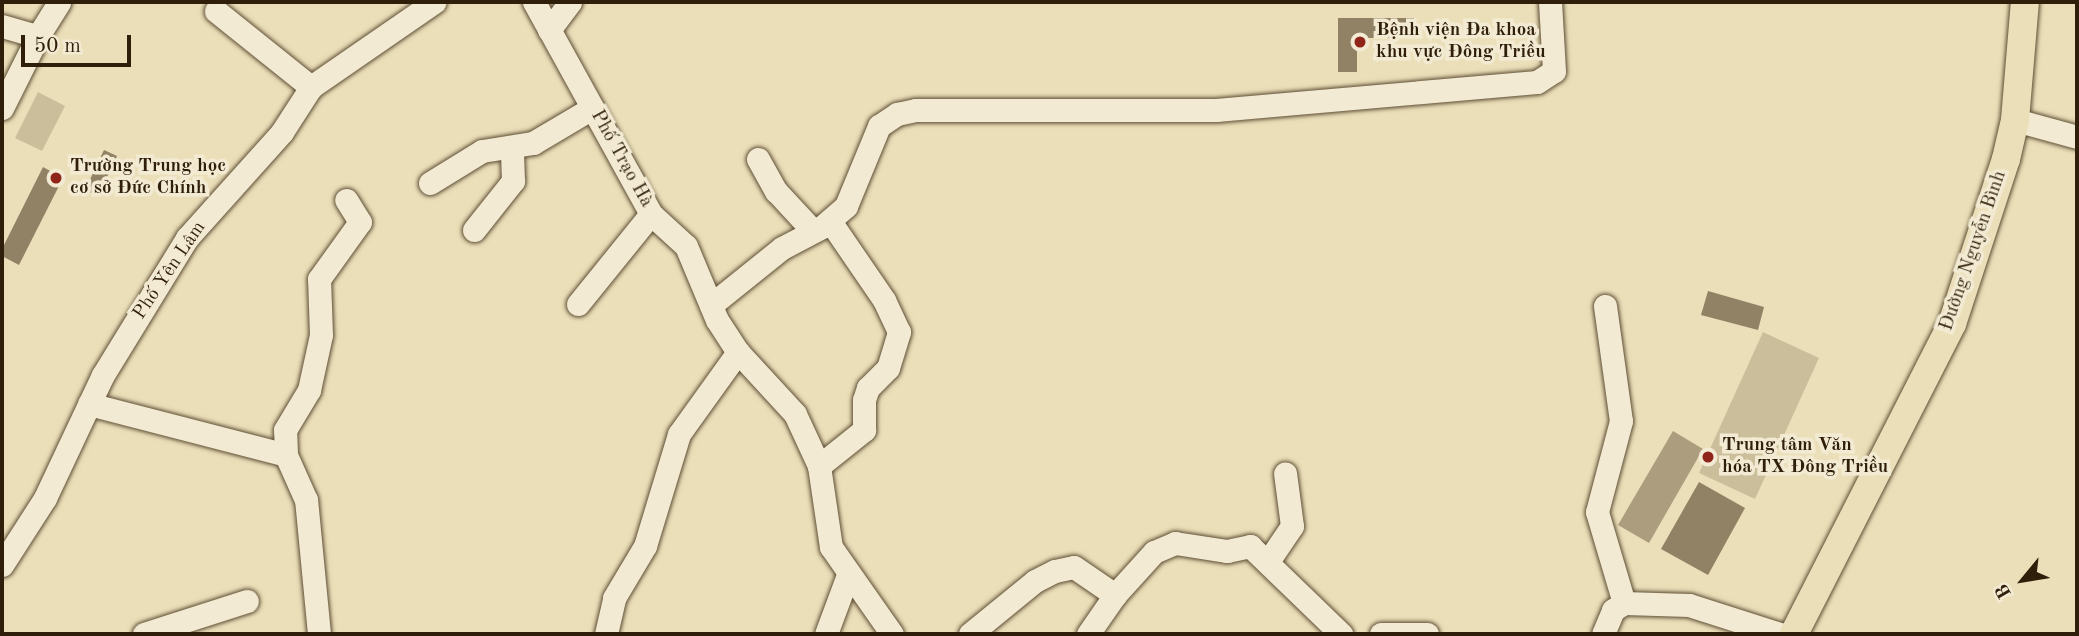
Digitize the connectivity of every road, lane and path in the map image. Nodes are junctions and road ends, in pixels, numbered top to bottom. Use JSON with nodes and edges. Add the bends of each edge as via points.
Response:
{"nodes":[{"id":1,"x":59,"y":2,"type":"edge"},
{"id":2,"x":434,"y":2,"type":"edge"},
{"id":3,"x":534,"y":2,"type":"edge"},
{"id":4,"x":570,"y":2,"type":"edge"},
{"id":5,"x":1550,"y":2,"type":"edge"},
{"id":6,"x":2025,"y":2,"type":"edge"},
{"id":7,"x":216,"y":11,"type":"dead end"},
{"id":8,"x":2,"y":26,"type":"edge"},
{"id":9,"x":549,"y":30,"type":"junction"},
{"id":10,"x":38,"y":36,"type":"junction"},
{"id":11,"x":311,"y":87,"type":"junction"},
{"id":12,"x":2,"y":108,"type":"edge"},
{"id":13,"x":592,"y":108,"type":"junction"},
{"id":14,"x":2015,"y":120,"type":"junction"},
{"id":15,"x":2077,"y":137,"type":"edge"},
{"id":16,"x":512,"y":149,"type":"junction"},
{"id":17,"x":758,"y":159,"type":"dead end"},
{"id":18,"x":430,"y":183,"type":"dead end"},
{"id":19,"x":346,"y":200,"type":"dead end"},
{"id":20,"x":651,"y":214,"type":"junction"},
{"id":21,"x":822,"y":226,"type":"junction"},
{"id":22,"x":474,"y":229,"type":"dead end"},
{"id":23,"x":578,"y":304,"type":"dead end"},
{"id":24,"x":711,"y":305,"type":"junction"},
{"id":25,"x":1605,"y":306,"type":"dead end"},
{"id":26,"x":738,"y":352,"type":"junction"},
{"id":27,"x":89,"y":404,"type":"junction"},
{"id":28,"x":286,"y":455,"type":"junction"},
{"id":29,"x":819,"y":466,"type":"junction"},
{"id":30,"x":1285,"y":473,"type":"dead end"},
{"id":31,"x":6,"y":550,"type":"edge"},
{"id":32,"x":1269,"y":560,"type":"junction"},
{"id":33,"x":848,"y":575,"type":"junction"},
{"id":34,"x":1115,"y":595,"type":"junction"},
{"id":35,"x":247,"y":601,"type":"dead end"},
{"id":36,"x":1624,"y":603,"type":"junction"},
{"id":37,"x":144,"y":634,"type":"edge"},
{"id":38,"x":319,"y":634,"type":"edge"},
{"id":39,"x":606,"y":634,"type":"edge"},
{"id":40,"x":826,"y":634,"type":"edge"},
{"id":41,"x":892,"y":634,"type":"edge"},
{"id":42,"x":970,"y":634,"type":"edge"},
{"id":43,"x":1088,"y":634,"type":"edge"},
{"id":44,"x":1341,"y":634,"type":"edge"},
{"id":45,"x":1381,"y":634,"type":"edge"},
{"id":46,"x":1427,"y":634,"type":"edge"},
{"id":47,"x":1603,"y":634,"type":"edge"},
{"id":48,"x":1780,"y":634,"type":"edge"},
{"id":49,"x":1794,"y":634,"type":"edge"}],
"edges":[{"from":1,"to":10,"type":"street"},
{"from":2,"to":11,"type":"street","name":"Phố Yên Lâm"},
{"from":3,"to":9,"type":"street","name":"Phố Trạo Hà"},
{"from":4,"to":9,"type":"street"},
{"from":5,"to":21,"type":"street","via":[[1553,71],[1537,82],[1216,110],[916,110],[897,114],[879,126],[853,197]]},
{"from":6,"to":14,"type":"main road","name":"Đường Nguyễn Bình"},
{"from":7,"to":11,"type":"street"},
{"from":8,"to":10,"type":"street"},
{"from":9,"to":13,"type":"street","name":"Phố Trạo Hà"},
{"from":10,"to":12,"type":"street"},
{"from":11,"to":27,"type":"street","name":"Phố Yên Lâm","via":[[282,132],[187,238]]},
{"from":13,"to":16,"type":"street","via":[[533,143]]},
{"from":13,"to":20,"type":"street","name":"Phố Trạo Hà"},
{"from":14,"to":15,"type":"street"},
{"from":14,"to":49,"type":"main road","name":"Đường Nguyễn Bình","via":[[1952,324]]},
{"from":16,"to":18,"type":"street","via":[[482,150]]},
{"from":16,"to":22,"type":"street","via":[[513,181]]},
{"from":17,"to":21,"type":"street","via":[[776,191]]},
{"from":19,"to":28,"type":"street","via":[[360,222],[319,279],[321,335],[309,390],[285,430]]},
{"from":20,"to":23,"type":"street"},
{"from":20,"to":24,"type":"street","name":"Phố Trạo Hà","via":[[686,246]]},
{"from":21,"to":24,"type":"street","via":[[782,248]]},
{"from":21,"to":29,"type":"street","via":[[884,300],[900,332],[888,368],[868,388],[864,430]]},
{"from":24,"to":26,"type":"street","name":"Phố Trạo Hà"},
{"from":25,"to":36,"type":"street","via":[[1621,421],[1597,512]]},
{"from":26,"to":29,"type":"street","name":"Phố Trạo Hà","via":[[787,403]]},
{"from":26,"to":39,"type":"street","via":[[679,434],[645,546],[614,598]]},
{"from":27,"to":28,"type":"street"},
{"from":27,"to":31,"type":"street","name":"Phố Yên Lâm","via":[[45,498]]},
{"from":28,"to":38,"type":"street","via":[[306,500]]},
{"from":29,"to":33,"type":"street","name":"Phố Trạo Hà","via":[[831,547]]},
{"from":30,"to":32,"type":"street","via":[[1292,526]]},
{"from":32,"to":34,"type":"street","via":[[1251,547],[1227,551],[1175,543],[1154,552]]},
{"from":32,"to":44,"type":"street"},
{"from":33,"to":40,"type":"street"},
{"from":33,"to":41,"type":"street","name":"Phố Trạo Hà"},
{"from":34,"to":42,"type":"street","via":[[1074,567],[1055,571],[1035,581]]},
{"from":34,"to":43,"type":"street"},
{"from":35,"to":37,"type":"street"},
{"from":36,"to":47,"type":"street","via":[[1613,610]]},
{"from":36,"to":48,"type":"street","via":[[1689,605]]},
{"from":45,"to":46,"type":"street"}]}
